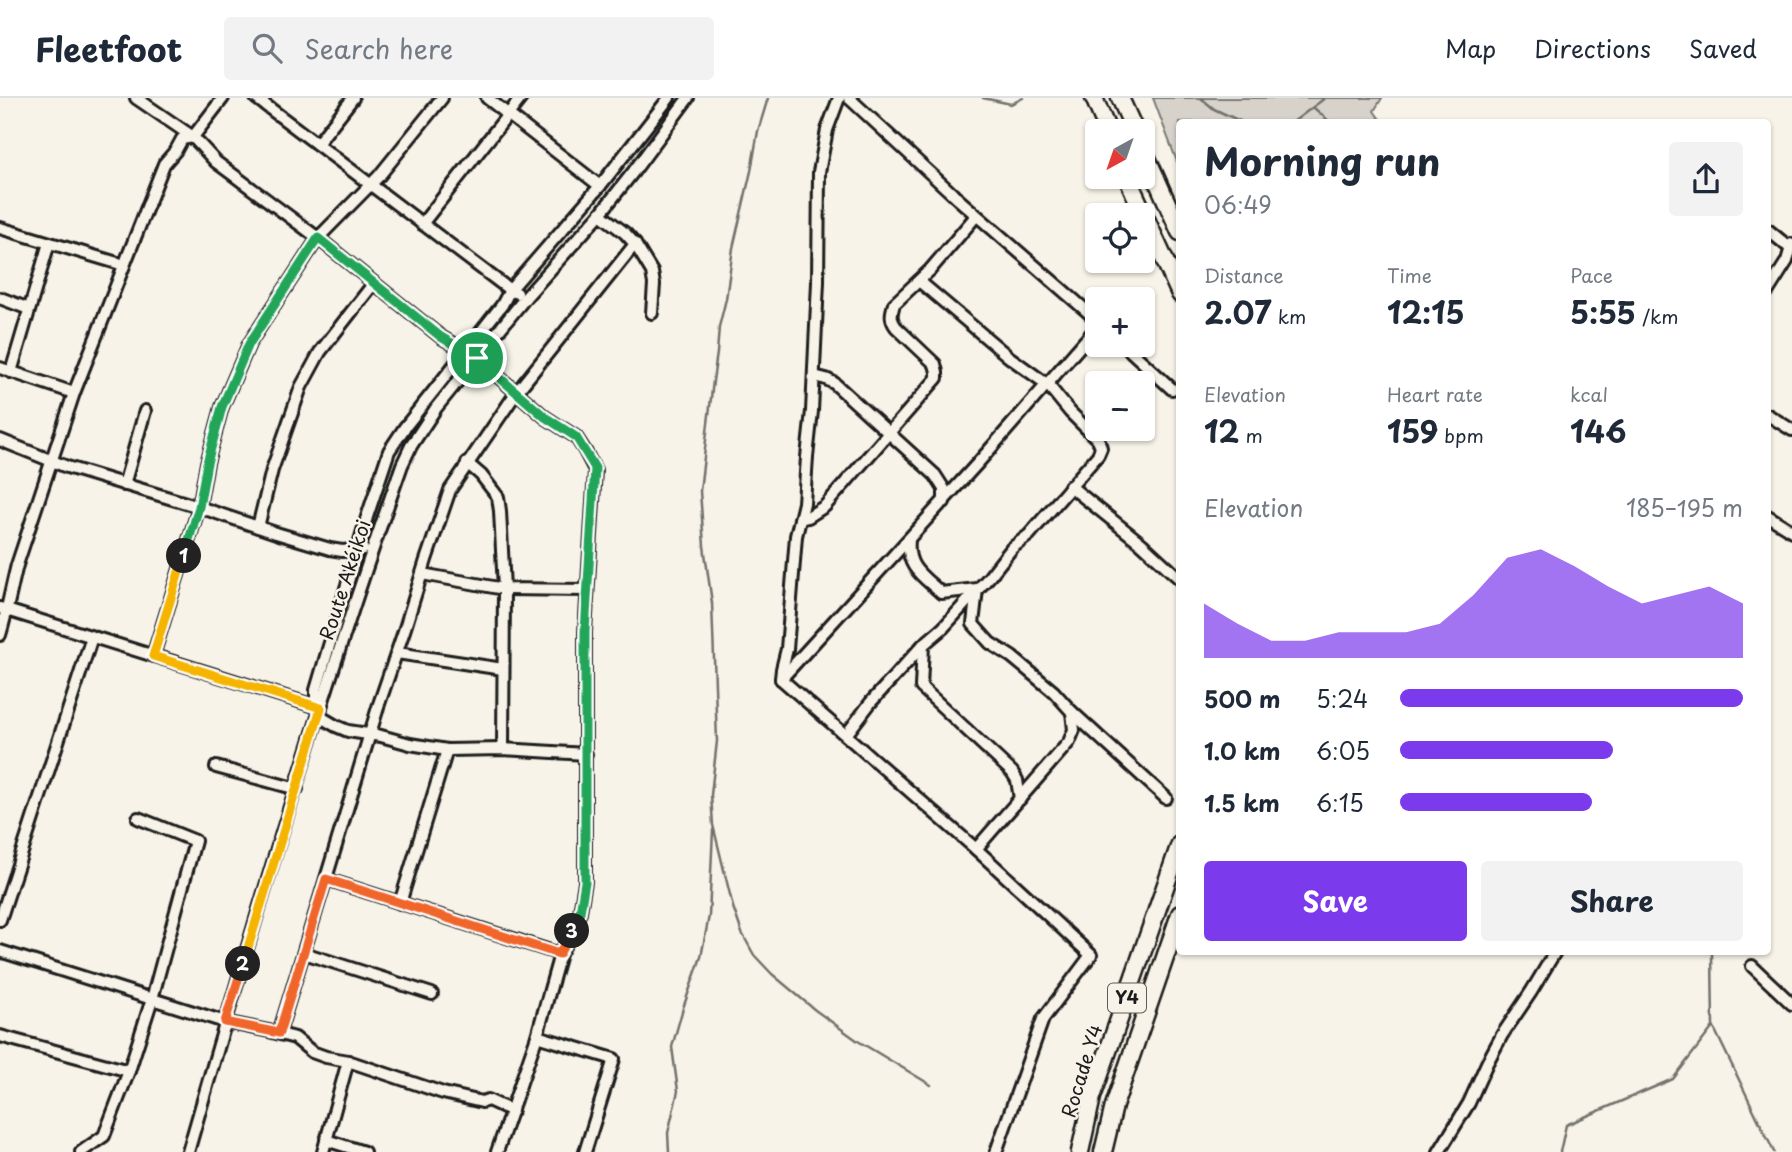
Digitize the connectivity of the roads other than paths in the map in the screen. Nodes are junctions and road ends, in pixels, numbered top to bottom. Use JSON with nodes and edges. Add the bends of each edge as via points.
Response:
{"nodes":[{"id":1,"x":136,"y":98,"type":"edge"},
{"id":2,"x":223,"y":98,"type":"edge"},
{"id":3,"x":256,"y":98,"type":"edge"},
{"id":4,"x":354,"y":98,"type":"edge"},
{"id":5,"x":442,"y":98,"type":"edge"},
{"id":6,"x":487,"y":98,"type":"edge"},
{"id":7,"x":521,"y":98,"type":"edge"},
{"id":8,"x":669,"y":98,"type":"edge"},
{"id":9,"x":688,"y":98,"type":"edge"},
{"id":10,"x":839,"y":98,"type":"edge"},
{"id":11,"x":849,"y":98,"type":"edge"},
{"id":12,"x":1094,"y":98,"type":"edge"},
{"id":13,"x":1120,"y":98,"type":"edge"},
{"id":14,"x":508,"y":114,"type":"junction"},
{"id":15,"x":1103,"y":119,"type":"edge"},
{"id":16,"x":1130,"y":119,"type":"edge"},
{"id":17,"x":193,"y":137,"type":"junction"},
{"id":18,"x":317,"y":144,"type":"junction"},
{"id":19,"x":1155,"y":176,"type":"edge"},
{"id":20,"x":370,"y":186,"type":"junction"},
{"id":21,"x":600,"y":186,"type":"junction"},
{"id":22,"x":1132,"y":189,"type":"edge"},
{"id":23,"x":600,"y":214,"type":"junction"},
{"id":24,"x":976,"y":216,"type":"junction"},
{"id":25,"x":1176,"y":223,"type":"edge"},
{"id":26,"x":422,"y":224,"type":"junction"},
{"id":27,"x":0,"y":228,"type":"edge"},
{"id":28,"x":1771,"y":232,"type":"edge"},
{"id":29,"x":318,"y":238,"type":"junction"},
{"id":30,"x":49,"y":243,"type":"junction"},
{"id":31,"x":635,"y":244,"type":"junction"},
{"id":32,"x":1791,"y":246,"type":"edge"},
{"id":33,"x":1790,"y":261,"type":"edge"},
{"id":34,"x":124,"y":265,"type":"junction"},
{"id":35,"x":919,"y":281,"type":"junction"},
{"id":36,"x":374,"y":283,"type":"junction"},
{"id":37,"x":1176,"y":284,"type":"edge"},
{"id":38,"x":1771,"y":287,"type":"edge"},
{"id":39,"x":510,"y":290,"type":"junction"},
{"id":40,"x":0,"y":298,"type":"edge"},
{"id":41,"x":526,"y":298,"type":"junction"},
{"id":42,"x":29,"y":309,"type":"junction"},
{"id":43,"x":1085,"y":310,"type":"edge"},
{"id":44,"x":652,"y":313,"type":"dead end"},
{"id":45,"x":1085,"y":341,"type":"edge"},
{"id":46,"x":466,"y":350,"type":"junction"},
{"id":47,"x":1137,"y":357,"type":"edge"},
{"id":48,"x":477,"y":358,"type":"junction"},
{"id":49,"x":5,"y":370,"type":"edge"},
{"id":50,"x":814,"y":376,"type":"junction"},
{"id":51,"x":1048,"y":385,"type":"junction"},
{"id":52,"x":1171,"y":389,"type":"dead end"},
{"id":53,"x":74,"y":393,"type":"junction"},
{"id":54,"x":516,"y":393,"type":"junction"},
{"id":55,"x":145,"y":411,"type":"dead end"},
{"id":56,"x":1771,"y":417,"type":"edge"},
{"id":57,"x":1792,"y":430,"type":"edge"},
{"id":58,"x":889,"y":432,"type":"junction"},
{"id":59,"x":0,"y":440,"type":"edge"},
{"id":60,"x":52,"y":461,"type":"junction"},
{"id":61,"x":467,"y":463,"type":"junction"},
{"id":62,"x":124,"y":485,"type":"junction"},
{"id":63,"x":1070,"y":486,"type":"junction"},
{"id":64,"x":944,"y":502,"type":"junction"},
{"id":65,"x":199,"y":507,"type":"junction"},
{"id":66,"x":1771,"y":518,"type":"edge"},
{"id":67,"x":800,"y":519,"type":"junction"},
{"id":68,"x":258,"y":527,"type":"junction"},
{"id":69,"x":1792,"y":530,"type":"edge"},
{"id":70,"x":909,"y":540,"type":"junction"},
{"id":71,"x":358,"y":549,"type":"junction"},
{"id":72,"x":373,"y":550,"type":"junction"},
{"id":73,"x":422,"y":574,"type":"junction"},
{"id":74,"x":1176,"y":575,"type":"edge"},
{"id":75,"x":504,"y":589,"type":"junction"},
{"id":76,"x":977,"y":589,"type":"junction"},
{"id":77,"x":587,"y":590,"type":"junction"},
{"id":78,"x":4,"y":609,"type":"edge"},
{"id":79,"x":0,"y":635,"type":"edge"},
{"id":80,"x":92,"y":637,"type":"junction"},
{"id":81,"x":923,"y":645,"type":"junction"},
{"id":82,"x":397,"y":653,"type":"junction"},
{"id":83,"x":153,"y":656,"type":"junction"},
{"id":84,"x":503,"y":669,"type":"junction"},
{"id":85,"x":781,"y":679,"type":"junction"},
{"id":86,"x":319,"y":710,"type":"junction"},
{"id":87,"x":1072,"y":712,"type":"junction"},
{"id":88,"x":370,"y":734,"type":"junction"},
{"id":89,"x":846,"y":735,"type":"junction"},
{"id":90,"x":503,"y":748,"type":"junction"},
{"id":91,"x":447,"y":750,"type":"junction"},
{"id":92,"x":586,"y":754,"type":"junction"},
{"id":93,"x":216,"y":767,"type":"dead end"},
{"id":94,"x":297,"y":789,"type":"junction"},
{"id":95,"x":1166,"y":798,"type":"dead end"},
{"id":96,"x":1020,"y":799,"type":"junction"},
{"id":97,"x":138,"y":818,"type":"dead end"},
{"id":98,"x":976,"y":849,"type":"junction"},
{"id":99,"x":1176,"y":856,"type":"edge"},
{"id":100,"x":326,"y":879,"type":"junction"},
{"id":101,"x":400,"y":903,"type":"junction"},
{"id":102,"x":0,"y":920,"type":"edge"},
{"id":103,"x":1176,"y":926,"type":"edge"},
{"id":104,"x":0,"y":951,"type":"edge"},
{"id":105,"x":304,"y":953,"type":"junction"},
{"id":106,"x":559,"y":954,"type":"junction"},
{"id":107,"x":1553,"y":955,"type":"edge"},
{"id":108,"x":1752,"y":966,"type":"dead end"},
{"id":109,"x":432,"y":994,"type":"dead end"},
{"id":110,"x":152,"y":999,"type":"junction"},
{"id":111,"x":1792,"y":1004,"type":"edge"},
{"id":112,"x":225,"y":1022,"type":"junction"},
{"id":113,"x":279,"y":1033,"type":"junction"},
{"id":114,"x":0,"y":1036,"type":"edge"},
{"id":115,"x":537,"y":1036,"type":"junction"},
{"id":116,"x":348,"y":1061,"type":"junction"},
{"id":117,"x":129,"y":1071,"type":"junction"},
{"id":118,"x":512,"y":1111,"type":"junction"},
{"id":119,"x":326,"y":1140,"type":"junction"},
{"id":120,"x":81,"y":1152,"type":"edge"},
{"id":121,"x":187,"y":1152,"type":"edge"},
{"id":122,"x":323,"y":1152,"type":"edge"},
{"id":123,"x":364,"y":1152,"type":"edge"},
{"id":124,"x":497,"y":1152,"type":"edge"},
{"id":125,"x":585,"y":1152,"type":"edge"},
{"id":126,"x":996,"y":1152,"type":"edge"},
{"id":127,"x":1080,"y":1152,"type":"edge"},
{"id":128,"x":1102,"y":1152,"type":"edge"},
{"id":129,"x":1438,"y":1152,"type":"edge"}],
"edges":[{"from":1,"to":17,"type":"street"},
{"from":2,"to":17,"type":"street"},
{"from":3,"to":18,"type":"street"},
{"from":4,"to":18,"type":"street"},
{"from":5,"to":20,"type":"street"},
{"from":6,"to":14,"type":"street"},
{"from":7,"to":14,"type":"street"},
{"from":8,"to":21,"type":"street","name":"Route Akéikoi"},
{"from":9,"to":23,"type":"street","name":"Route Akéikoi"},
{"from":10,"to":50,"type":"street","via":[[819,172]]},
{"from":11,"to":24,"type":"street"},
{"from":12,"to":15,"type":"highway"},
{"from":13,"to":16,"type":"highway"},
{"from":14,"to":21,"type":"street"},
{"from":14,"to":26,"type":"street"},
{"from":17,"to":29,"type":"street","via":[[216,162]]},
{"from":17,"to":34,"type":"street","via":[[182,139],[163,164]]},
{"from":18,"to":20,"type":"street"},
{"from":19,"to":25,"type":"highway"},
{"from":20,"to":26,"type":"street"},
{"from":20,"to":29,"type":"street"},
{"from":21,"to":39,"type":"street","name":"Route Akéikoi"},
{"from":22,"to":37,"type":"highway"},
{"from":23,"to":31,"type":"street"},
{"from":23,"to":41,"type":"street","name":"Route Akéikoi"},
{"from":24,"to":35,"type":"street"},
{"from":24,"to":43,"type":"street"},
{"from":26,"to":39,"type":"street"},
{"from":27,"to":30,"type":"street"},
{"from":28,"to":32,"type":"street"},
{"from":29,"to":36,"type":"street"},
{"from":29,"to":65,"type":"street","via":[[249,344],[222,407]]},
{"from":30,"to":34,"type":"street"},
{"from":30,"to":42,"type":"street"},
{"from":31,"to":44,"type":"street","via":[[652,272]]},
{"from":31,"to":54,"type":"street"},
{"from":32,"to":33,"type":"street"},
{"from":33,"to":38,"type":"street"},
{"from":34,"to":53,"type":"street"},
{"from":35,"to":51,"type":"street"},
{"from":35,"to":58,"type":"street","via":[[894,304],[891,320],[935,364],[937,378]]},
{"from":36,"to":46,"type":"street","via":[[441,337]]},
{"from":36,"to":68,"type":"street","via":[[320,352],[301,387]]},
{"from":39,"to":41,"type":"street"},
{"from":39,"to":46,"type":"street","name":"Route Akéikoi"},
{"from":40,"to":42,"type":"street"},
{"from":41,"to":48,"type":"street","name":"Route Akéikoi"},
{"from":42,"to":49,"type":"street"},
{"from":45,"to":51,"type":"street"},
{"from":46,"to":48,"type":"street"},
{"from":46,"to":71,"type":"street","name":"Route Akéikoi","via":[[389,451]]},
{"from":47,"to":52,"type":"street"},
{"from":48,"to":54,"type":"street"},
{"from":48,"to":72,"type":"street","name":"Route Akéikoi","via":[[411,446]]},
{"from":49,"to":53,"type":"street"},
{"from":50,"to":58,"type":"street","via":[[834,383]]},
{"from":50,"to":67,"type":"street"},
{"from":51,"to":63,"type":"street","via":[[1101,448]]},
{"from":51,"to":64,"type":"street"},
{"from":53,"to":60,"type":"street"},
{"from":54,"to":61,"type":"street"},
{"from":54,"to":77,"type":"street","via":[[576,437],[595,468]]},
{"from":55,"to":62,"type":"street"},
{"from":56,"to":57,"type":"street"},
{"from":58,"to":64,"type":"street","via":[[941,481]]},
{"from":58,"to":67,"type":"street","via":[[825,506]]},
{"from":59,"to":60,"type":"street"},
{"from":60,"to":62,"type":"street"},
{"from":60,"to":78,"type":"street"},
{"from":61,"to":73,"type":"street","via":[[445,501]]},
{"from":61,"to":75,"type":"street","via":[[498,497]]},
{"from":62,"to":65,"type":"street"},
{"from":63,"to":74,"type":"street"},
{"from":63,"to":76,"type":"street"},
{"from":64,"to":70,"type":"street"},
{"from":65,"to":68,"type":"street"},
{"from":65,"to":83,"type":"street"},
{"from":66,"to":69,"type":"street"},
{"from":67,"to":85,"type":"street"},
{"from":68,"to":71,"type":"street","via":[[330,549]]},
{"from":70,"to":76,"type":"street","via":[[913,566],[941,593]]},
{"from":70,"to":85,"type":"street"},
{"from":71,"to":72,"type":"street"},
{"from":71,"to":86,"type":"street","name":"Route Akéikoi","via":[[316,690]]},
{"from":72,"to":86,"type":"street","name":"Route Akéikoi"},
{"from":73,"to":75,"type":"street"},
{"from":73,"to":82,"type":"street"},
{"from":75,"to":77,"type":"street"},
{"from":75,"to":84,"type":"street"},
{"from":76,"to":81,"type":"street"},
{"from":76,"to":87,"type":"street","via":[[972,624]]},
{"from":77,"to":92,"type":"street"},
{"from":78,"to":79,"type":"street"},
{"from":78,"to":80,"type":"street"},
{"from":80,"to":83,"type":"street"},
{"from":80,"to":102,"type":"street"},
{"from":81,"to":89,"type":"street"},
{"from":81,"to":96,"type":"street","via":[[921,687],[1012,772]]},
{"from":82,"to":84,"type":"street"},
{"from":82,"to":88,"type":"street"},
{"from":83,"to":86,"type":"street"},
{"from":84,"to":90,"type":"street"},
{"from":85,"to":89,"type":"street"},
{"from":86,"to":88,"type":"street","via":[[336,726]]},
{"from":86,"to":94,"type":"street","name":"Route Akéikoi"},
{"from":87,"to":95,"type":"street"},
{"from":87,"to":96,"type":"street","via":[[1074,730],[1069,742]]},
{"from":88,"to":91,"type":"street"},
{"from":88,"to":100,"type":"street"},
{"from":89,"to":98,"type":"street"},
{"from":90,"to":91,"type":"street"},
{"from":90,"to":92,"type":"street"},
{"from":91,"to":101,"type":"street"},
{"from":92,"to":106,"type":"street","via":[[585,882],[580,912]]},
{"from":93,"to":94,"type":"street"},
{"from":94,"to":112,"type":"street","name":"Route Akéikoi"},
{"from":96,"to":98,"type":"street"},
{"from":97,"to":110,"type":"street","via":[[195,841]]},
{"from":98,"to":126,"type":"street","via":[[1091,955],[1043,1019]]},
{"from":99,"to":127,"type":"highway","name":"Rocade Y4","number":"Y4","via":[[1093,1097]]},
{"from":100,"to":101,"type":"street"},
{"from":100,"to":105,"type":"street"},
{"from":101,"to":106,"type":"street"},
{"from":103,"to":128,"type":"highway","number":"Y4"},
{"from":104,"to":110,"type":"street"},
{"from":105,"to":109,"type":"street"},
{"from":105,"to":113,"type":"street"},
{"from":106,"to":115,"type":"street"},
{"from":107,"to":129,"type":"street","via":[[1502,1035],[1469,1103]]},
{"from":108,"to":111,"type":"street"},
{"from":110,"to":112,"type":"street"},
{"from":110,"to":117,"type":"street"},
{"from":112,"to":113,"type":"street"},
{"from":112,"to":121,"type":"street","name":"Route Akéikoi"},
{"from":113,"to":116,"type":"street","via":[[326,1058]]},
{"from":114,"to":117,"type":"street"},
{"from":115,"to":118,"type":"street"},
{"from":115,"to":125,"type":"street","via":[[614,1059]]},
{"from":116,"to":118,"type":"street","via":[[443,1093],[488,1100]]},
{"from":116,"to":119,"type":"street"},
{"from":117,"to":120,"type":"street","via":[[104,1136]]},
{"from":118,"to":124,"type":"street"},
{"from":119,"to":122,"type":"street"},
{"from":119,"to":123,"type":"street"}]}
